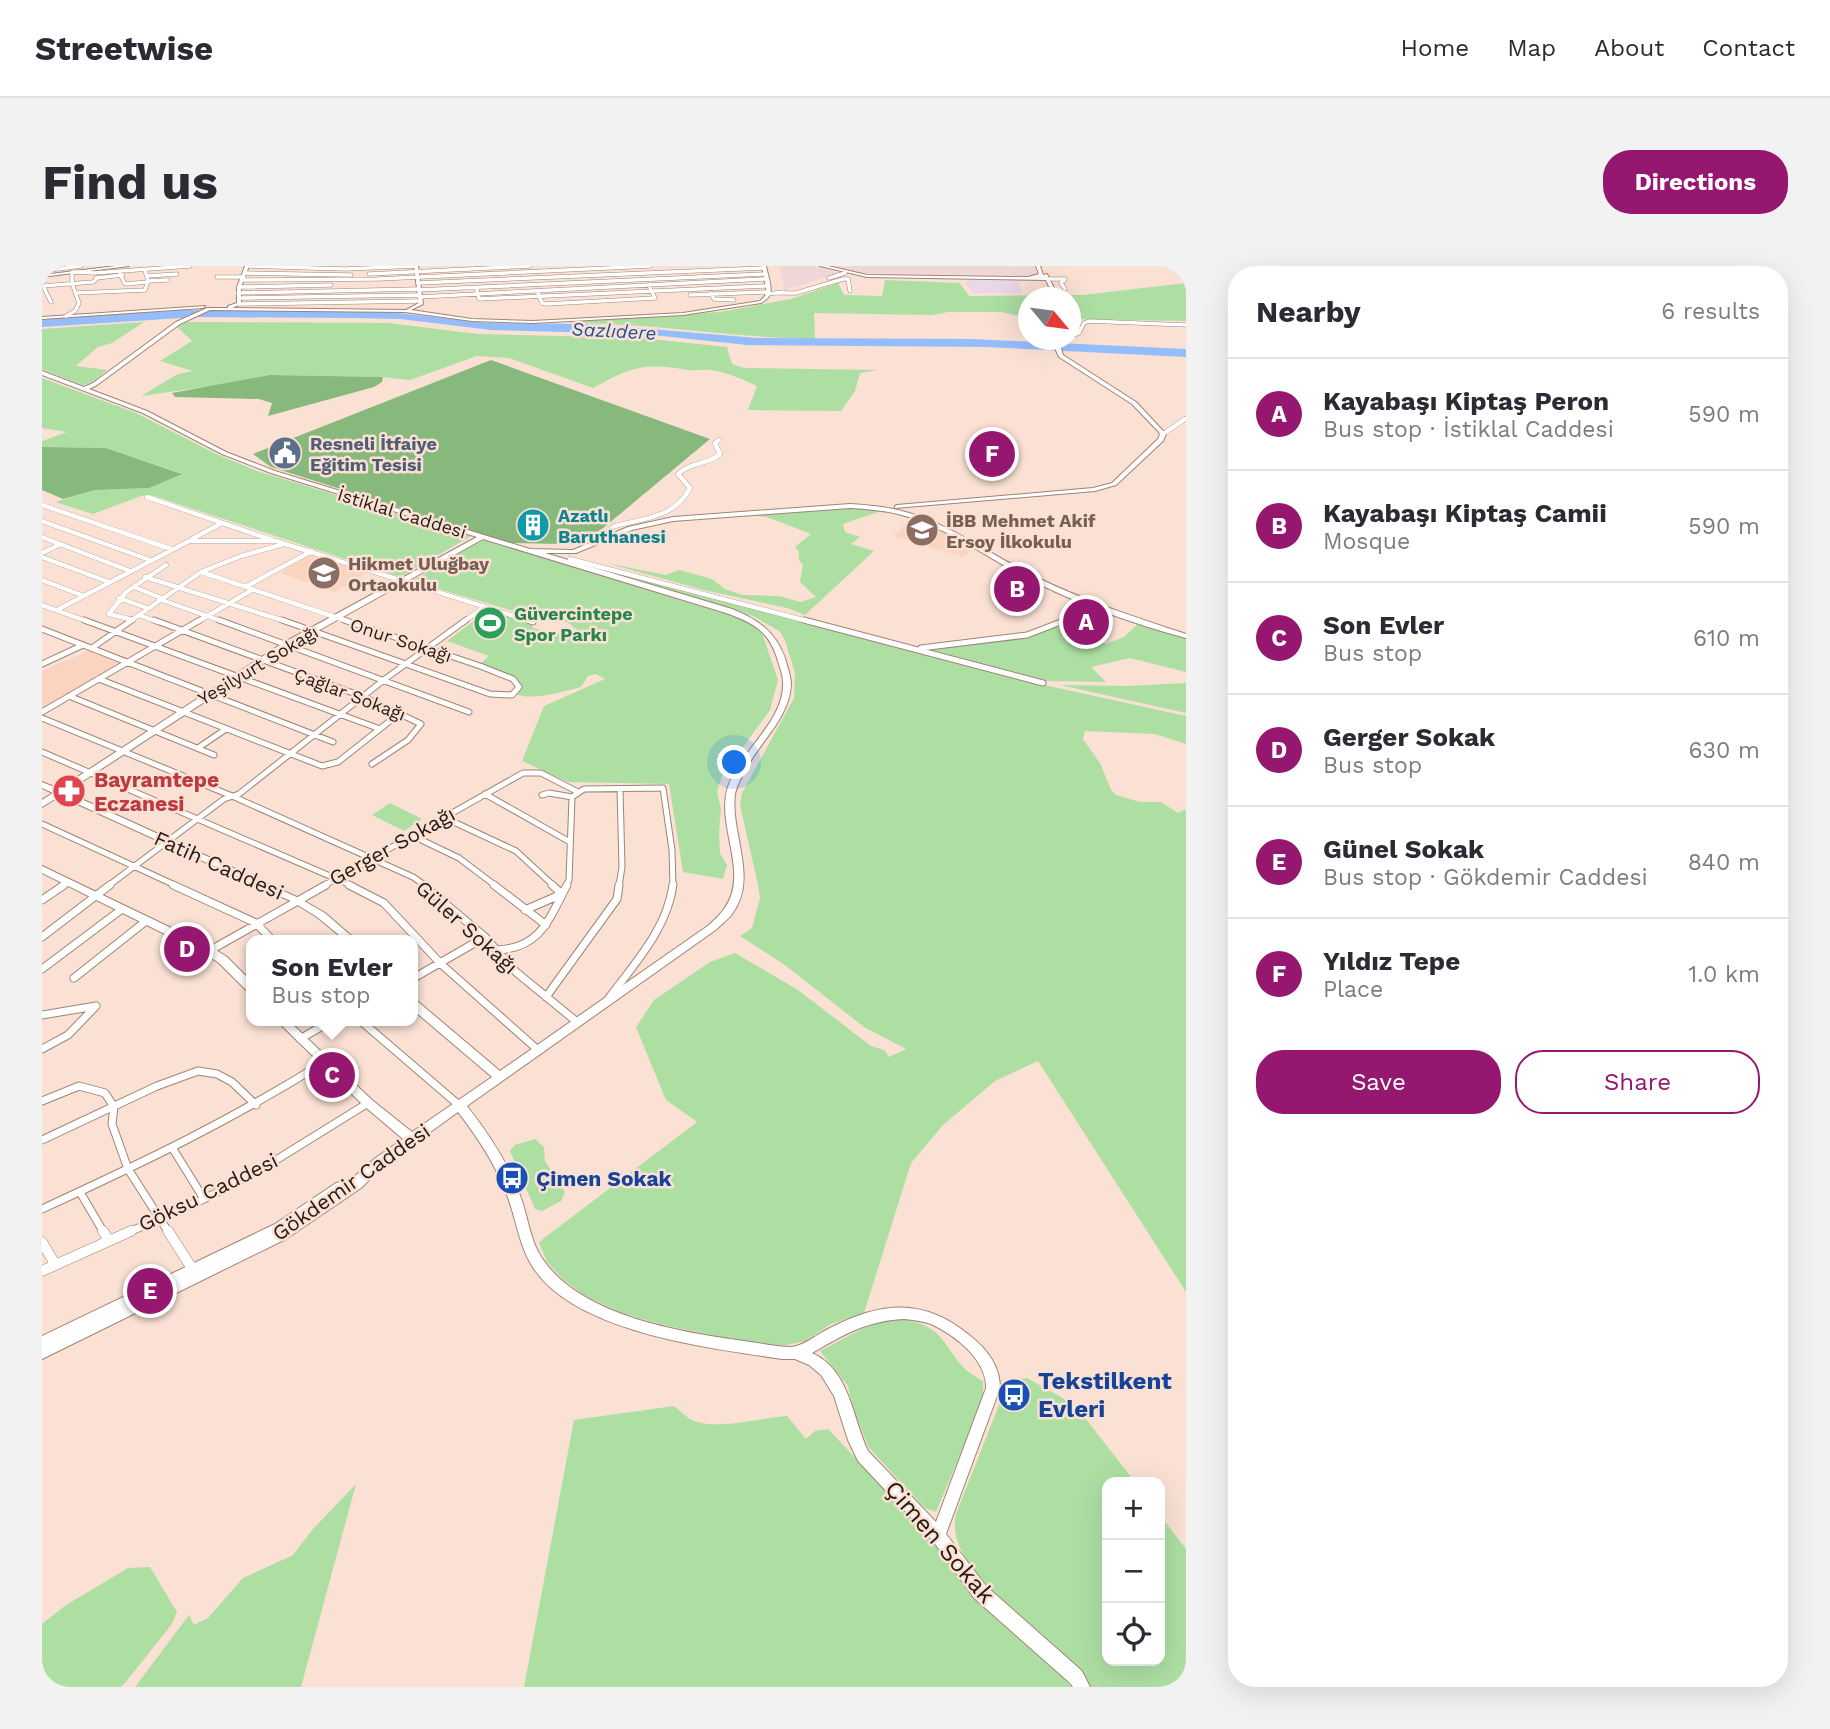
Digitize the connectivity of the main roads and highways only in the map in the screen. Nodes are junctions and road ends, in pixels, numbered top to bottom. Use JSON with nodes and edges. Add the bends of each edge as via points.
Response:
{"nodes":[{"id":1,"x":124,"y":266,"type":"edge"},
{"id":2,"x":248,"y":266,"type":"edge"},
{"id":3,"x":822,"y":266,"type":"edge"},
{"id":4,"x":828,"y":266,"type":"edge"},
{"id":5,"x":1040,"y":267,"type":"edge"},
{"id":6,"x":59,"y":270,"type":"edge"},
{"id":7,"x":42,"y":276,"type":"edge"},
{"id":8,"x":1039,"y":279,"type":"junction"},
{"id":9,"x":1048,"y":281,"type":"junction"},
{"id":10,"x":765,"y":282,"type":"edge"},
{"id":11,"x":418,"y":284,"type":"edge"},
{"id":12,"x":1051,"y":287,"type":"edge"},
{"id":13,"x":405,"y":311,"type":"junction"},
{"id":14,"x":42,"y":318,"type":"edge"},
{"id":15,"x":1058,"y":350,"type":"edge"},
{"id":16,"x":42,"y":373,"type":"edge"},
{"id":17,"x":85,"y":389,"type":"junction"},
{"id":18,"x":904,"y":510,"type":"junction"},
{"id":19,"x":481,"y":537,"type":"junction"},
{"id":20,"x":530,"y":551,"type":"junction"},
{"id":21,"x":570,"y":554,"type":"junction"},
{"id":22,"x":560,"y":562,"type":"junction"},
{"id":23,"x":587,"y":569,"type":"junction"},
{"id":24,"x":1044,"y":586,"type":"junction"},
{"id":25,"x":1059,"y":595,"type":"junction"},
{"id":26,"x":1071,"y":597,"type":"junction"},
{"id":27,"x":1108,"y":611,"type":"junction"},
{"id":28,"x":1186,"y":636,"type":"edge"},
{"id":29,"x":42,"y":785,"type":"edge"},
{"id":30,"x":58,"y":793,"type":"junction"},
{"id":31,"x":42,"y":804,"type":"edge"},
{"id":32,"x":44,"y":873,"type":"edge"},
{"id":33,"x":345,"y":935,"type":"edge"},
{"id":34,"x":246,"y":984,"type":"edge"},
{"id":35,"x":418,"y":1008,"type":"edge"},
{"id":36,"x":287,"y":1026,"type":"edge"},
{"id":37,"x":500,"y":1077,"type":"junction"},
{"id":38,"x":460,"y":1105,"type":"junction"},
{"id":39,"x":412,"y":1139,"type":"junction"},
{"id":40,"x":195,"y":1272,"type":"junction"},
{"id":41,"x":42,"y":1343,"type":"edge"},
{"id":42,"x":42,"y":1353,"type":"edge"},
{"id":43,"x":796,"y":1353,"type":"junction"},
{"id":44,"x":938,"y":1536,"type":"junction"},
{"id":45,"x":1082,"y":1687,"type":"edge"}],
"edges":[{"from":1,"to":6,"type":"main road"},
{"from":2,"to":14,"type":"main road","via":[[241,288]]},
{"from":3,"to":8,"type":"main road","via":[[880,277]]},
{"from":4,"to":8,"type":"main road","via":[[869,275]]},
{"from":5,"to":8,"type":"main road"},
{"from":5,"to":9,"type":"main road"},
{"from":6,"to":7,"type":"main road"},
{"from":8,"to":9,"type":"main road"},
{"from":9,"to":12,"type":"main road"},
{"from":10,"to":13,"type":"main road","via":[[761,302],[718,310],[540,322],[472,320]]},
{"from":11,"to":13,"type":"main road","via":[[419,305]]},
{"from":13,"to":17,"type":"main road","via":[[213,308],[197,313]]},
{"from":15,"to":18,"type":"main road","via":[[1065,359],[1134,403],[1163,435],[1161,440],[1114,484],[1093,490]]},
{"from":16,"to":17,"type":"main road","name":"İstiklal Caddesi"},
{"from":17,"to":19,"type":"main road","name":"İstiklal Caddesi","via":[[273,472]]},
{"from":18,"to":21,"type":"main road","name":"İstiklal Caddesi","via":[[850,506],[673,519],[649,523]]},
{"from":18,"to":24,"type":"main road","name":"İstiklal Caddesi"},
{"from":19,"to":20,"type":"main road","name":"İstiklal Caddesi"},
{"from":19,"to":30,"type":"main road","name":"Yeşilyurt Sokağı","via":[[261,660]]},
{"from":20,"to":21,"type":"main road","name":"İstiklal Caddesi"},
{"from":20,"to":22,"type":"main road","name":"Gökdemir Caddesi"},
{"from":21,"to":22,"type":"main road","via":[[558,558]]},
{"from":21,"to":23,"type":"main road","name":"Gökdemir Caddesi"},
{"from":22,"to":23,"type":"main road","name":"Gökdemir Caddesi"},
{"from":23,"to":37,"type":"main road","name":"Gökdemir Caddesi","via":[[749,619],[774,638],[787,685],[779,710],[732,790],[740,887],[733,909]]},
{"from":24,"to":25,"type":"main road"},
{"from":24,"to":26,"type":"main road"},
{"from":24,"to":27,"type":"main road"},
{"from":25,"to":26,"type":"main road"},
{"from":25,"to":27,"type":"main road"},
{"from":26,"to":27,"type":"main road"},
{"from":27,"to":28,"type":"main road"},
{"from":29,"to":30,"type":"main road","name":"Fatih Caddesi"},
{"from":30,"to":31,"type":"main road","name":"Yeşilyurt Sokağı"},
{"from":30,"to":33,"type":"main road","name":"Fatih Caddesi","via":[[296,900]]},
{"from":32,"to":34,"type":"main road","via":[[209,951]]},
{"from":35,"to":37,"type":"main road"},
{"from":36,"to":39,"type":"main road"},
{"from":37,"to":38,"type":"main road","name":"Gökdemir Caddesi"},
{"from":38,"to":39,"type":"main road","name":"Gökdemir Caddesi"},
{"from":38,"to":43,"type":"main road","name":"Çimen Sokak","via":[[500,1163],[538,1264],[562,1290],[578,1301],[659,1330]]},
{"from":39,"to":40,"type":"main road","name":"Gökdemir Caddesi","via":[[281,1236]]},
{"from":40,"to":41,"type":"main road"},
{"from":40,"to":42,"type":"main road","name":"Gökdemir Caddesi"},
{"from":43,"to":44,"type":"main road","name":"Çimen Sokak","via":[[826,1368],[863,1456]]},
{"from":43,"to":44,"type":"main road","via":[[858,1320],[889,1312],[933,1319],[980,1354],[994,1378],[991,1400]]},
{"from":44,"to":45,"type":"main road","name":"Çimen Sokak","via":[[980,1592]]}]}
